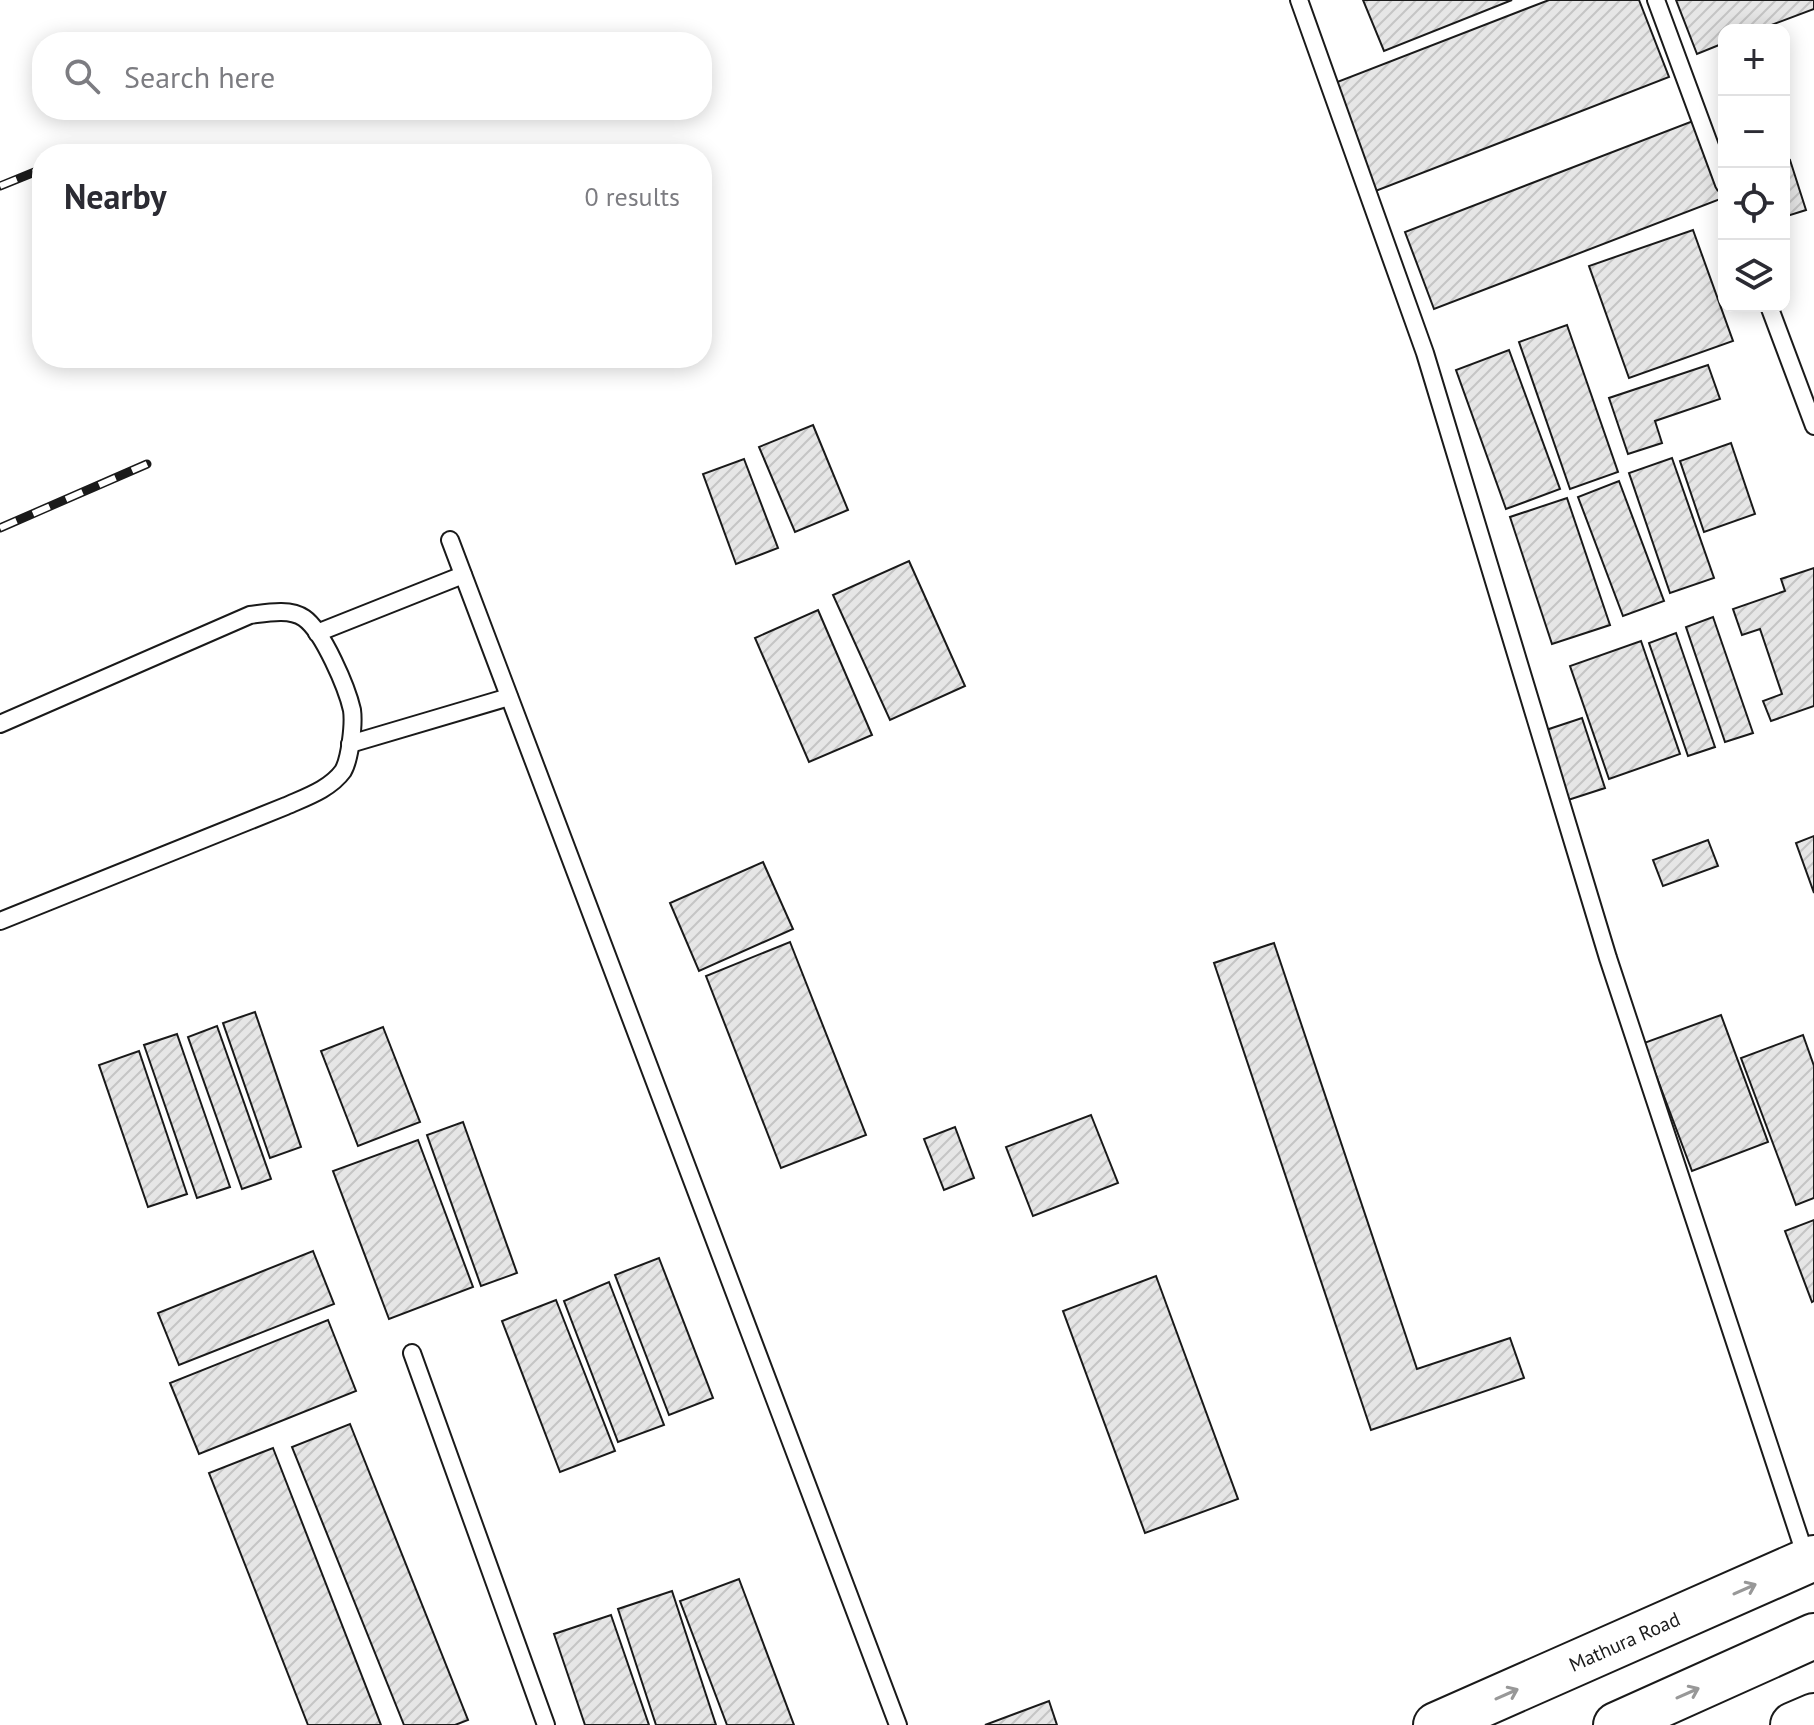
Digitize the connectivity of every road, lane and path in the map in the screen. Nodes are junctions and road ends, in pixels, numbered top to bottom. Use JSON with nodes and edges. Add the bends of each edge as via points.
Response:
{"nodes":[{"id":1,"x":1299,"y":0,"type":"edge"},
{"id":2,"x":1656,"y":0,"type":"edge"},
{"id":3,"x":1718,"y":168,"type":"edge"},
{"id":4,"x":1771,"y":312,"type":"edge"},
{"id":5,"x":1814,"y":426,"type":"edge"},
{"id":6,"x":450,"y":540,"type":"dead end"},
{"id":7,"x":463,"y":575,"type":"junction"},
{"id":8,"x":317,"y":633,"type":"junction"},
{"id":9,"x":509,"y":697,"type":"junction"},
{"id":10,"x":0,"y":724,"type":"edge"},
{"id":11,"x":350,"y":744,"type":"junction"},
{"id":12,"x":0,"y":921,"type":"edge"},
{"id":13,"x":412,"y":1353,"type":"dead end"},
{"id":14,"x":1811,"y":1560,"type":"edge"},
{"id":15,"x":1814,"y":1636,"type":"edge"},
{"id":16,"x":1814,"y":1716,"type":"edge"},
{"id":17,"x":546,"y":1725,"type":"edge"},
{"id":18,"x":898,"y":1725,"type":"edge"},
{"id":19,"x":1436,"y":1725,"type":"edge"},
{"id":20,"x":1616,"y":1725,"type":"edge"},
{"id":21,"x":1793,"y":1725,"type":"edge"}],
"edges":[{"from":1,"to":14,"type":"lane","via":[[1425,353],[1608,958]]},
{"from":2,"to":3,"type":"lane"},
{"from":4,"to":5,"type":"lane"},
{"from":6,"to":7,"type":"lane"},
{"from":7,"to":8,"type":"lane"},
{"from":7,"to":9,"type":"lane"},
{"from":8,"to":10,"type":"lane","via":[[304,618],[280,611],[250,615]]},
{"from":8,"to":11,"type":"lane","via":[[352,713]]},
{"from":9,"to":11,"type":"lane"},
{"from":9,"to":18,"type":"lane"},
{"from":11,"to":12,"type":"lane","via":[[344,769],[327,787]]},
{"from":13,"to":17,"type":"lane"},
{"from":19,"to":14,"type":"main road","name":"Mathura Road","one_way":true},
{"from":20,"to":15,"type":"main road","one_way":true},
{"from":16,"to":21,"type":"main road"}]}
